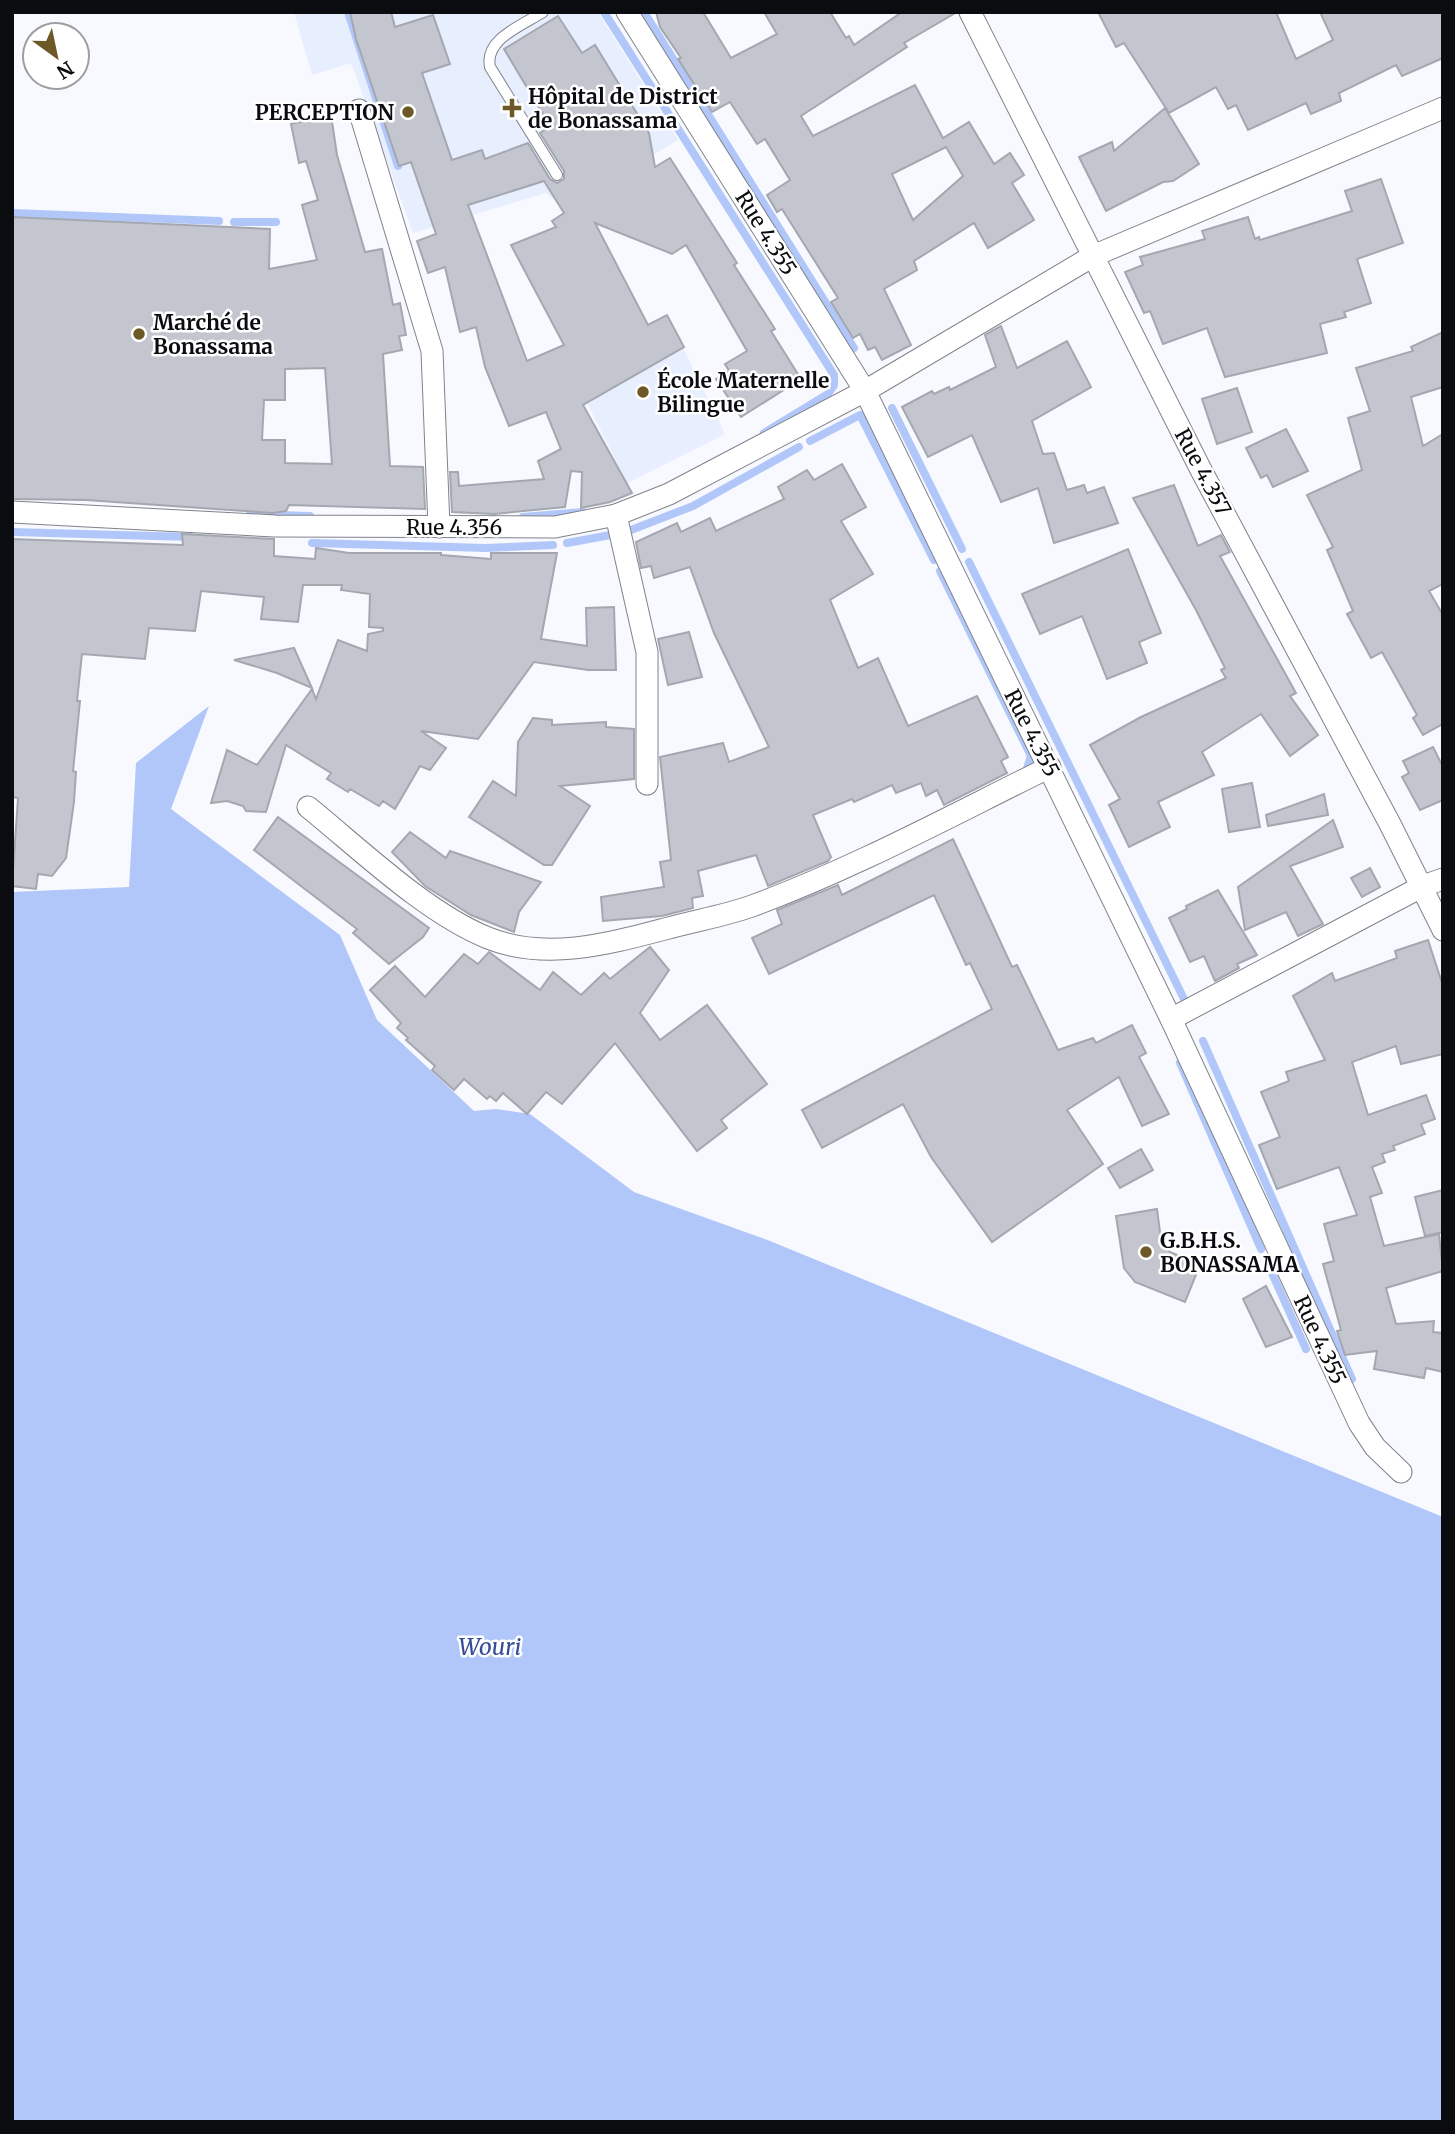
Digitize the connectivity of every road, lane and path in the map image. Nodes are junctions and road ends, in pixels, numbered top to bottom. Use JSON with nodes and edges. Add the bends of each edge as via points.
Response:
{"nodes":[{"id":1,"x":543,"y":12,"type":"edge"},
{"id":2,"x":627,"y":12,"type":"edge"},
{"id":3,"x":970,"y":12,"type":"edge"},
{"id":4,"x":1443,"y":108,"type":"edge"},
{"id":5,"x":359,"y":110,"type":"dead end"},
{"id":6,"x":557,"y":175,"type":"dead end"},
{"id":7,"x":1093,"y":256,"type":"junction"},
{"id":8,"x":865,"y":391,"type":"junction"},
{"id":9,"x":12,"y":512,"type":"edge"},
{"id":10,"x":616,"y":515,"type":"junction"},
{"id":11,"x":439,"y":527,"type":"junction"},
{"id":12,"x":1050,"y":767,"type":"junction"},
{"id":13,"x":647,"y":784,"type":"dead end"},
{"id":14,"x":308,"y":807,"type":"dead end"},
{"id":15,"x":1433,"y":882,"type":"edge"},
{"id":16,"x":1443,"y":930,"type":"edge"},
{"id":17,"x":1171,"y":1019,"type":"junction"},
{"id":18,"x":1401,"y":1472,"type":"dead end"}],
"edges":[{"from":1,"to":6,"type":"lane","via":[[494,43],[488,60]]},
{"from":2,"to":8,"type":"street","name":"Rue 4.355"},
{"from":3,"to":7,"type":"street","name":"Rue 4.357"},
{"from":4,"to":7,"type":"street","name":"Rue 4.356"},
{"from":5,"to":11,"type":"street","via":[[432,351]]},
{"from":7,"to":8,"type":"street","name":"Rue 4.356"},
{"from":7,"to":15,"type":"street","name":"Rue 4.357","via":[[1201,470]]},
{"from":8,"to":10,"type":"street","name":"Rue 4.356","via":[[669,494]]},
{"from":8,"to":12,"type":"street","name":"Rue 4.355"},
{"from":9,"to":11,"type":"street","name":"Rue 4.356","via":[[275,526]]},
{"from":10,"to":11,"type":"street","name":"Rue 4.356","via":[[555,527]]},
{"from":10,"to":13,"type":"street","via":[[647,652]]},
{"from":12,"to":14,"type":"street","via":[[845,869],[749,907],[577,948],[534,950],[489,938],[447,917]]},
{"from":12,"to":17,"type":"street","name":"Rue 4.355"},
{"from":15,"to":16,"type":"street","name":"Rue 4.357"},
{"from":15,"to":17,"type":"street"},
{"from":17,"to":18,"type":"street","name":"Rue 4.355","via":[[1359,1423]]}]}
